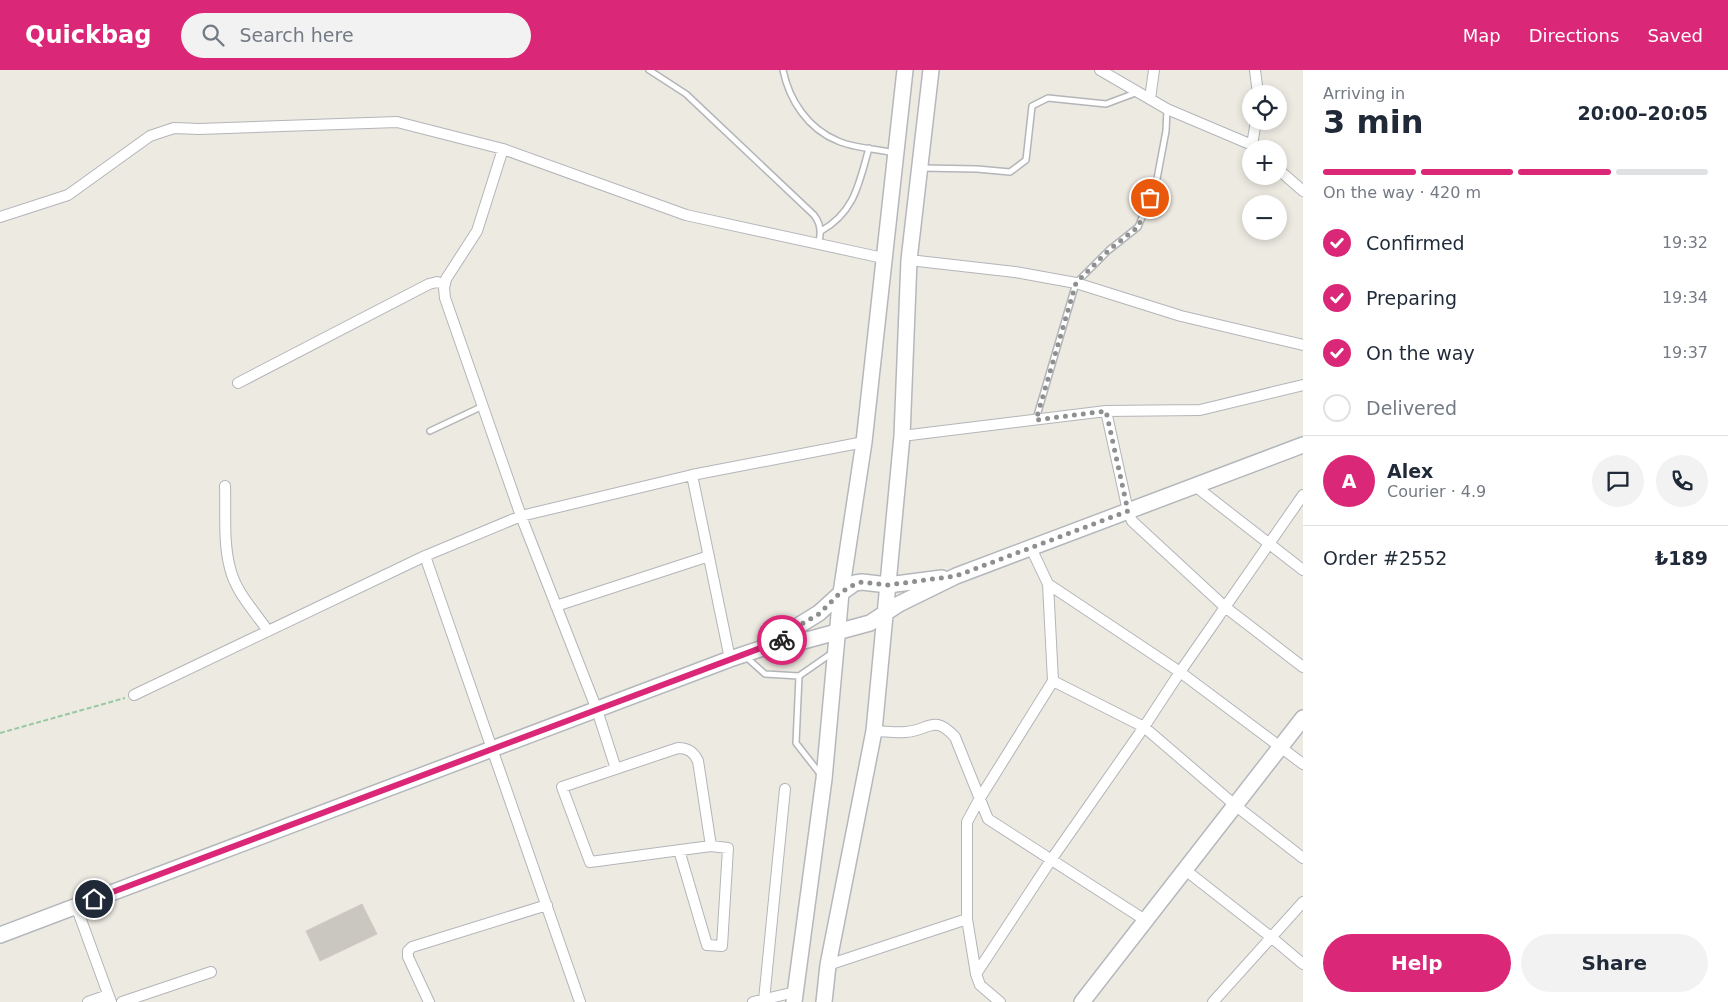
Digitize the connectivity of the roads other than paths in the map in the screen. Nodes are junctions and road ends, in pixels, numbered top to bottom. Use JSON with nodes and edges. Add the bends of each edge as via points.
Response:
{"nodes":[{"id":1,"x":649,"y":70,"type":"edge"},
{"id":2,"x":783,"y":70,"type":"edge"},
{"id":3,"x":905,"y":70,"type":"edge"},
{"id":4,"x":930,"y":70,"type":"edge"},
{"id":5,"x":1100,"y":70,"type":"edge"},
{"id":6,"x":1154,"y":70,"type":"edge"},
{"id":7,"x":1255,"y":70,"type":"edge"},
{"id":8,"x":1257,"y":85,"type":"edge"},
{"id":9,"x":1138,"y":92,"type":"junction"},
{"id":10,"x":1150,"y":99,"type":"junction"},
{"id":11,"x":1166,"y":109,"type":"junction"},
{"id":12,"x":1242,"y":142,"type":"edge"},
{"id":13,"x":869,"y":148,"type":"junction"},
{"id":14,"x":503,"y":149,"type":"junction"},
{"id":15,"x":895,"y":153,"type":"junction"},
{"id":16,"x":920,"y":168,"type":"junction"},
{"id":17,"x":1287,"y":177,"type":"edge"},
{"id":18,"x":1303,"y":192,"type":"edge"},
{"id":19,"x":0,"y":217,"type":"edge"},
{"id":20,"x":821,"y":231,"type":"junction"},
{"id":21,"x":818,"y":244,"type":"junction"},
{"id":22,"x":883,"y":258,"type":"junction"},
{"id":23,"x":909,"y":260,"type":"junction"},
{"id":24,"x":1076,"y":283,"type":"junction"},
{"id":25,"x":445,"y":284,"type":"junction"},
{"id":26,"x":1303,"y":345,"type":"edge"},
{"id":27,"x":238,"y":383,"type":"dead end"},
{"id":28,"x":1303,"y":385,"type":"edge"},
{"id":29,"x":483,"y":406,"type":"junction"},
{"id":30,"x":1106,"y":411,"type":"junction"},
{"id":31,"x":1036,"y":420,"type":"junction"},
{"id":32,"x":430,"y":432,"type":"dead end"},
{"id":33,"x":902,"y":436,"type":"junction"},
{"id":34,"x":864,"y":442,"type":"junction"},
{"id":35,"x":1303,"y":445,"type":"edge"},
{"id":36,"x":692,"y":475,"type":"junction"},
{"id":37,"x":225,"y":486,"type":"dead end"},
{"id":38,"x":1194,"y":486,"type":"junction"},
{"id":39,"x":1303,"y":495,"type":"edge"},
{"id":40,"x":1128,"y":511,"type":"junction"},
{"id":41,"x":521,"y":516,"type":"junction"},
{"id":42,"x":1270,"y":544,"type":"junction"},
{"id":43,"x":1031,"y":548,"type":"junction"},
{"id":44,"x":425,"y":556,"type":"junction"},
{"id":45,"x":709,"y":556,"type":"junction"},
{"id":46,"x":1303,"y":570,"type":"edge"},
{"id":47,"x":956,"y":576,"type":"junction"},
{"id":48,"x":1048,"y":584,"type":"junction"},
{"id":49,"x":888,"y":585,"type":"junction"},
{"id":50,"x":840,"y":593,"type":"junction"},
{"id":51,"x":556,"y":606,"type":"junction"},
{"id":52,"x":1225,"y":607,"type":"junction"},
{"id":53,"x":885,"y":615,"type":"junction"},
{"id":54,"x":268,"y":631,"type":"junction"},
{"id":55,"x":837,"y":631,"type":"junction"},
{"id":56,"x":781,"y":642,"type":"junction"},
{"id":57,"x":835,"y":651,"type":"junction"},
{"id":58,"x":737,"y":657,"type":"junction"},
{"id":59,"x":1303,"y":668,"type":"edge"},
{"id":60,"x":1180,"y":672,"type":"junction"},
{"id":61,"x":799,"y":676,"type":"junction"},
{"id":62,"x":1053,"y":681,"type":"junction"},
{"id":63,"x":134,"y":695,"type":"road end"},
{"id":64,"x":597,"y":710,"type":"junction"},
{"id":65,"x":1303,"y":718,"type":"edge"},
{"id":66,"x":1144,"y":727,"type":"junction"},
{"id":67,"x":874,"y":731,"type":"junction"},
{"id":68,"x":1281,"y":746,"type":"junction"},
{"id":69,"x":492,"y":748,"type":"junction"},
{"id":70,"x":1303,"y":764,"type":"edge"},
{"id":71,"x":616,"y":769,"type":"junction"},
{"id":72,"x":824,"y":779,"type":"junction"},
{"id":73,"x":785,"y":789,"type":"dead end"},
{"id":74,"x":980,"y":798,"type":"junction"},
{"id":75,"x":1236,"y":806,"type":"junction"},
{"id":76,"x":711,"y":846,"type":"junction"},
{"id":77,"x":679,"y":850,"type":"junction"},
{"id":78,"x":1303,"y":858,"type":"edge"},
{"id":79,"x":1051,"y":860,"type":"junction"},
{"id":80,"x":1184,"y":869,"type":"junction"},
{"id":81,"x":1303,"y":902,"type":"edge"},
{"id":82,"x":76,"y":906,"type":"junction"},
{"id":83,"x":547,"y":906,"type":"junction"},
{"id":84,"x":967,"y":919,"type":"junction"},
{"id":85,"x":1145,"y":920,"type":"junction"},
{"id":86,"x":0,"y":935,"type":"edge"},
{"id":87,"x":1271,"y":937,"type":"junction"},
{"id":88,"x":1303,"y":964,"type":"edge"},
{"id":89,"x":828,"y":965,"type":"junction"},
{"id":90,"x":211,"y":972,"type":"dead end"},
{"id":91,"x":976,"y":974,"type":"junction"},
{"id":92,"x":794,"y":997,"type":"edge"},
{"id":93,"x":110,"y":999,"type":"edge"},
{"id":94,"x":764,"y":1000,"type":"junction"},
{"id":95,"x":88,"y":1002,"type":"edge"},
{"id":96,"x":122,"y":1002,"type":"edge"},
{"id":97,"x":429,"y":1002,"type":"edge"},
{"id":98,"x":580,"y":1002,"type":"edge"},
{"id":99,"x":753,"y":1002,"type":"edge"},
{"id":100,"x":824,"y":1002,"type":"edge"},
{"id":101,"x":1000,"y":1002,"type":"edge"},
{"id":102,"x":1082,"y":1002,"type":"edge"},
{"id":103,"x":1213,"y":1002,"type":"edge"}],
"edges":[{"from":1,"to":20,"type":"lane","via":[[686,94],[715,121],[814,214]]},
{"from":2,"to":13,"type":"lane","via":[[793,100],[815,127],[839,142]]},
{"from":3,"to":15,"type":"main road"},
{"from":4,"to":16,"type":"main road"},
{"from":5,"to":9,"type":"street"},
{"from":6,"to":10,"type":"street"},
{"from":7,"to":8,"type":"street"},
{"from":9,"to":10,"type":"street"},
{"from":9,"to":16,"type":"lane","via":[[1106,104],[1048,98],[1032,106],[1026,160],[1010,172]]},
{"from":10,"to":11,"type":"street"},
{"from":11,"to":12,"type":"street"},
{"from":11,"to":24,"type":"lane","via":[[1166,131],[1156,184],[1138,227]]},
{"from":13,"to":15,"type":"lane"},
{"from":13,"to":20,"type":"lane","via":[[848,207]]},
{"from":14,"to":19,"type":"street","via":[[397,122],[174,128],[150,136],[68,195]]},
{"from":14,"to":21,"type":"street","via":[[686,215]]},
{"from":14,"to":25,"type":"street","via":[[477,231]]},
{"from":15,"to":22,"type":"main road"},
{"from":16,"to":23,"type":"main road"},
{"from":17,"to":18,"type":"street"},
{"from":20,"to":21,"type":"lane"},
{"from":21,"to":22,"type":"street"},
{"from":22,"to":34,"type":"main road"},
{"from":23,"to":24,"type":"street"},
{"from":23,"to":33,"type":"main road"},
{"from":24,"to":26,"type":"street","via":[[1181,316]]},
{"from":24,"to":31,"type":"lane"},
{"from":25,"to":27,"type":"street","via":[[429,284]]},
{"from":25,"to":29,"type":"street","via":[[445,298]]},
{"from":28,"to":30,"type":"street","via":[[1200,410]]},
{"from":29,"to":32,"type":"lane"},
{"from":29,"to":41,"type":"street"},
{"from":30,"to":31,"type":"street"},
{"from":30,"to":40,"type":"street"},
{"from":31,"to":33,"type":"street"},
{"from":33,"to":49,"type":"main road"},
{"from":34,"to":36,"type":"street"},
{"from":34,"to":50,"type":"main road"},
{"from":35,"to":38,"type":"main road"},
{"from":36,"to":41,"type":"street"},
{"from":36,"to":45,"type":"street"},
{"from":37,"to":54,"type":"street","via":[[230,569],[236,584]]},
{"from":38,"to":40,"type":"main road"},
{"from":38,"to":42,"type":"street"},
{"from":39,"to":42,"type":"street"},
{"from":40,"to":43,"type":"main road"},
{"from":40,"to":52,"type":"street","via":[[1132,521]]},
{"from":41,"to":44,"type":"street"},
{"from":41,"to":51,"type":"street"},
{"from":42,"to":46,"type":"street"},
{"from":42,"to":52,"type":"street"},
{"from":43,"to":47,"type":"main road"},
{"from":43,"to":48,"type":"street"},
{"from":44,"to":54,"type":"street"},
{"from":44,"to":69,"type":"street"},
{"from":45,"to":51,"type":"street"},
{"from":45,"to":58,"type":"street"},
{"from":47,"to":49,"type":"main road"},
{"from":47,"to":53,"type":"main road","via":[[899,604]]},
{"from":48,"to":60,"type":"street"},
{"from":48,"to":62,"type":"street"},
{"from":49,"to":50,"type":"main road","via":[[862,582]]},
{"from":49,"to":53,"type":"main road"},
{"from":50,"to":55,"type":"main road"},
{"from":50,"to":56,"type":"main road","via":[[819,614],[793,629]]},
{"from":51,"to":64,"type":"street"},
{"from":52,"to":59,"type":"street"},
{"from":52,"to":60,"type":"street"},
{"from":53,"to":55,"type":"main road","via":[[870,623]]},
{"from":53,"to":67,"type":"main road"},
{"from":54,"to":63,"type":"street"},
{"from":55,"to":56,"type":"main road","via":[[796,643]]},
{"from":55,"to":57,"type":"main road"},
{"from":56,"to":58,"type":"main road"},
{"from":57,"to":61,"type":"lane"},
{"from":57,"to":72,"type":"main road"},
{"from":58,"to":61,"type":"lane","via":[[765,674]]},
{"from":58,"to":64,"type":"main road"},
{"from":60,"to":66,"type":"street"},
{"from":60,"to":68,"type":"street"},
{"from":61,"to":72,"type":"lane","via":[[796,743]]},
{"from":62,"to":66,"type":"street"},
{"from":62,"to":74,"type":"street"},
{"from":64,"to":69,"type":"main road"},
{"from":64,"to":71,"type":"street"},
{"from":65,"to":68,"type":"main road"},
{"from":66,"to":75,"type":"street"},
{"from":66,"to":79,"type":"street"},
{"from":67,"to":74,"type":"street","via":[[907,732],[932,724],[949,730],[955,737]]},
{"from":67,"to":89,"type":"main road"},
{"from":68,"to":70,"type":"street"},
{"from":68,"to":75,"type":"main road"},
{"from":69,"to":82,"type":"main road"},
{"from":69,"to":83,"type":"street"},
{"from":71,"to":76,"type":"street","via":[[678,748],[692,752],[698,761]]},
{"from":71,"to":77,"type":"street","via":[[562,786],[590,862]]},
{"from":72,"to":92,"type":"main road"},
{"from":73,"to":94,"type":"street"},
{"from":74,"to":79,"type":"street","via":[[988,819]]},
{"from":74,"to":84,"type":"street","via":[[967,822]]},
{"from":75,"to":78,"type":"street"},
{"from":75,"to":80,"type":"main road"},
{"from":76,"to":77,"type":"street"},
{"from":76,"to":77,"type":"street","via":[[728,848],[722,946],[707,945]]},
{"from":79,"to":85,"type":"street"},
{"from":79,"to":91,"type":"street"},
{"from":80,"to":85,"type":"main road"},
{"from":80,"to":87,"type":"street"},
{"from":81,"to":87,"type":"street"},
{"from":82,"to":86,"type":"main road"},
{"from":82,"to":93,"type":"street"},
{"from":83,"to":97,"type":"street","via":[[412,946],[408,957]]},
{"from":83,"to":98,"type":"street"},
{"from":84,"to":89,"type":"street"},
{"from":84,"to":91,"type":"street"},
{"from":85,"to":102,"type":"main road"},
{"from":87,"to":88,"type":"street"},
{"from":87,"to":103,"type":"street"},
{"from":89,"to":100,"type":"main road"},
{"from":90,"to":96,"type":"street"},
{"from":91,"to":101,"type":"street","via":[[980,985]]},
{"from":92,"to":94,"type":"street"},
{"from":93,"to":95,"type":"street"},
{"from":94,"to":99,"type":"street"}]}
